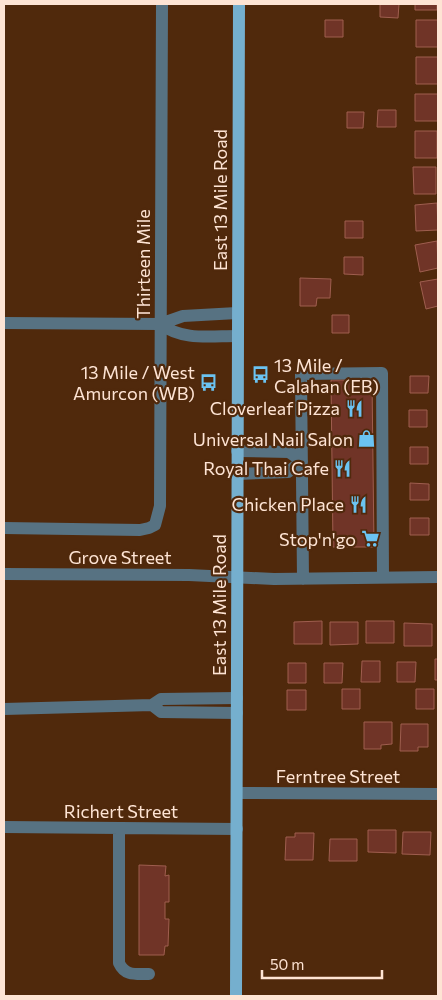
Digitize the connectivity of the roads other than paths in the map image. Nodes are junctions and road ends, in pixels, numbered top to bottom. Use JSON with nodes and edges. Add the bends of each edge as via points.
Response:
{"nodes":[{"id":1,"x":162,"y":4,"type":"edge"},
{"id":2,"x":239,"y":4,"type":"edge"},
{"id":3,"x":237,"y":313,"type":"junction"},
{"id":4,"x":4,"y":323,"type":"edge"},
{"id":5,"x":160,"y":324,"type":"junction"},
{"id":6,"x":237,"y":336,"type":"junction"},
{"id":7,"x":237,"y":451,"type":"junction"},
{"id":8,"x":302,"y":461,"type":"junction"},
{"id":9,"x":237,"y":474,"type":"junction"},
{"id":10,"x":155,"y":525,"type":"joint"},
{"id":11,"x":4,"y":528,"type":"edge"},
{"id":12,"x":4,"y":574,"type":"edge"},
{"id":13,"x":438,"y":577,"type":"edge"},
{"id":14,"x":236,"y":578,"type":"junction"},
{"id":15,"x":383,"y":578,"type":"junction"},
{"id":16,"x":303,"y":579,"type":"junction"},
{"id":17,"x":237,"y":698,"type":"junction"},
{"id":18,"x":152,"y":705,"type":"junction"},
{"id":19,"x":4,"y":709,"type":"edge"},
{"id":20,"x":237,"y":713,"type":"junction"},
{"id":21,"x":238,"y":793,"type":"junction"},
{"id":22,"x":438,"y":794,"type":"edge"},
{"id":23,"x":4,"y":827,"type":"edge"},
{"id":24,"x":119,"y":828,"type":"junction"},
{"id":25,"x":237,"y":829,"type":"junction"},
{"id":26,"x":149,"y":974,"type":"dead end"},
{"id":27,"x":236,"y":996,"type":"edge"}],
"edges":[{"from":1,"to":5,"type":"street","name":"Thirteen Mile"},
{"from":2,"to":3,"type":"main road","name":"East 13 Mile Road"},
{"from":3,"to":5,"type":"street","via":[[183,316]]},
{"from":3,"to":6,"type":"main road","name":"East 13 Mile Road"},
{"from":4,"to":5,"type":"street"},
{"from":5,"to":6,"type":"street","via":[[180,335]]},
{"from":5,"to":10,"type":"street","name":"Thirteen Mile","via":[[160,506]]},
{"from":6,"to":7,"type":"main road","name":"East 13 Mile Road"},
{"from":7,"to":8,"type":"street","via":[[289,452]]},
{"from":7,"to":9,"type":"main road","name":"East 13 Mile Road"},
{"from":8,"to":9,"type":"street","via":[[288,472]]},
{"from":8,"to":15,"type":"street","via":[[300,374],[382,374]]},
{"from":8,"to":16,"type":"street"},
{"from":9,"to":14,"type":"main road","name":"East 13 Mile Road"},
{"from":10,"to":11,"type":"street","name":"Grove Street","via":[[140,530]]},
{"from":12,"to":14,"type":"street","name":"Grove Street"},
{"from":13,"to":15,"type":"street","name":"Grove Street"},
{"from":14,"to":16,"type":"street","name":"Grove Street"},
{"from":14,"to":17,"type":"main road","name":"East 13 Mile Road"},
{"from":15,"to":16,"type":"street","name":"Grove Street"},
{"from":17,"to":18,"type":"street","via":[[161,699]]},
{"from":17,"to":20,"type":"main road","name":"East 13 Mile Road"},
{"from":18,"to":19,"type":"street"},
{"from":18,"to":20,"type":"street","via":[[162,712]]},
{"from":20,"to":21,"type":"main road","name":"East 13 Mile Road"},
{"from":21,"to":22,"type":"street","name":"Ferntree Street"},
{"from":21,"to":25,"type":"main road","name":"East 13 Mile Road"},
{"from":23,"to":24,"type":"street","name":"Richert Street"},
{"from":24,"to":25,"type":"street","name":"Richert Street"},
{"from":24,"to":26,"type":"street","via":[[119,963],[128,974]]},
{"from":25,"to":27,"type":"main road","name":"East 13 Mile Road"}]}
